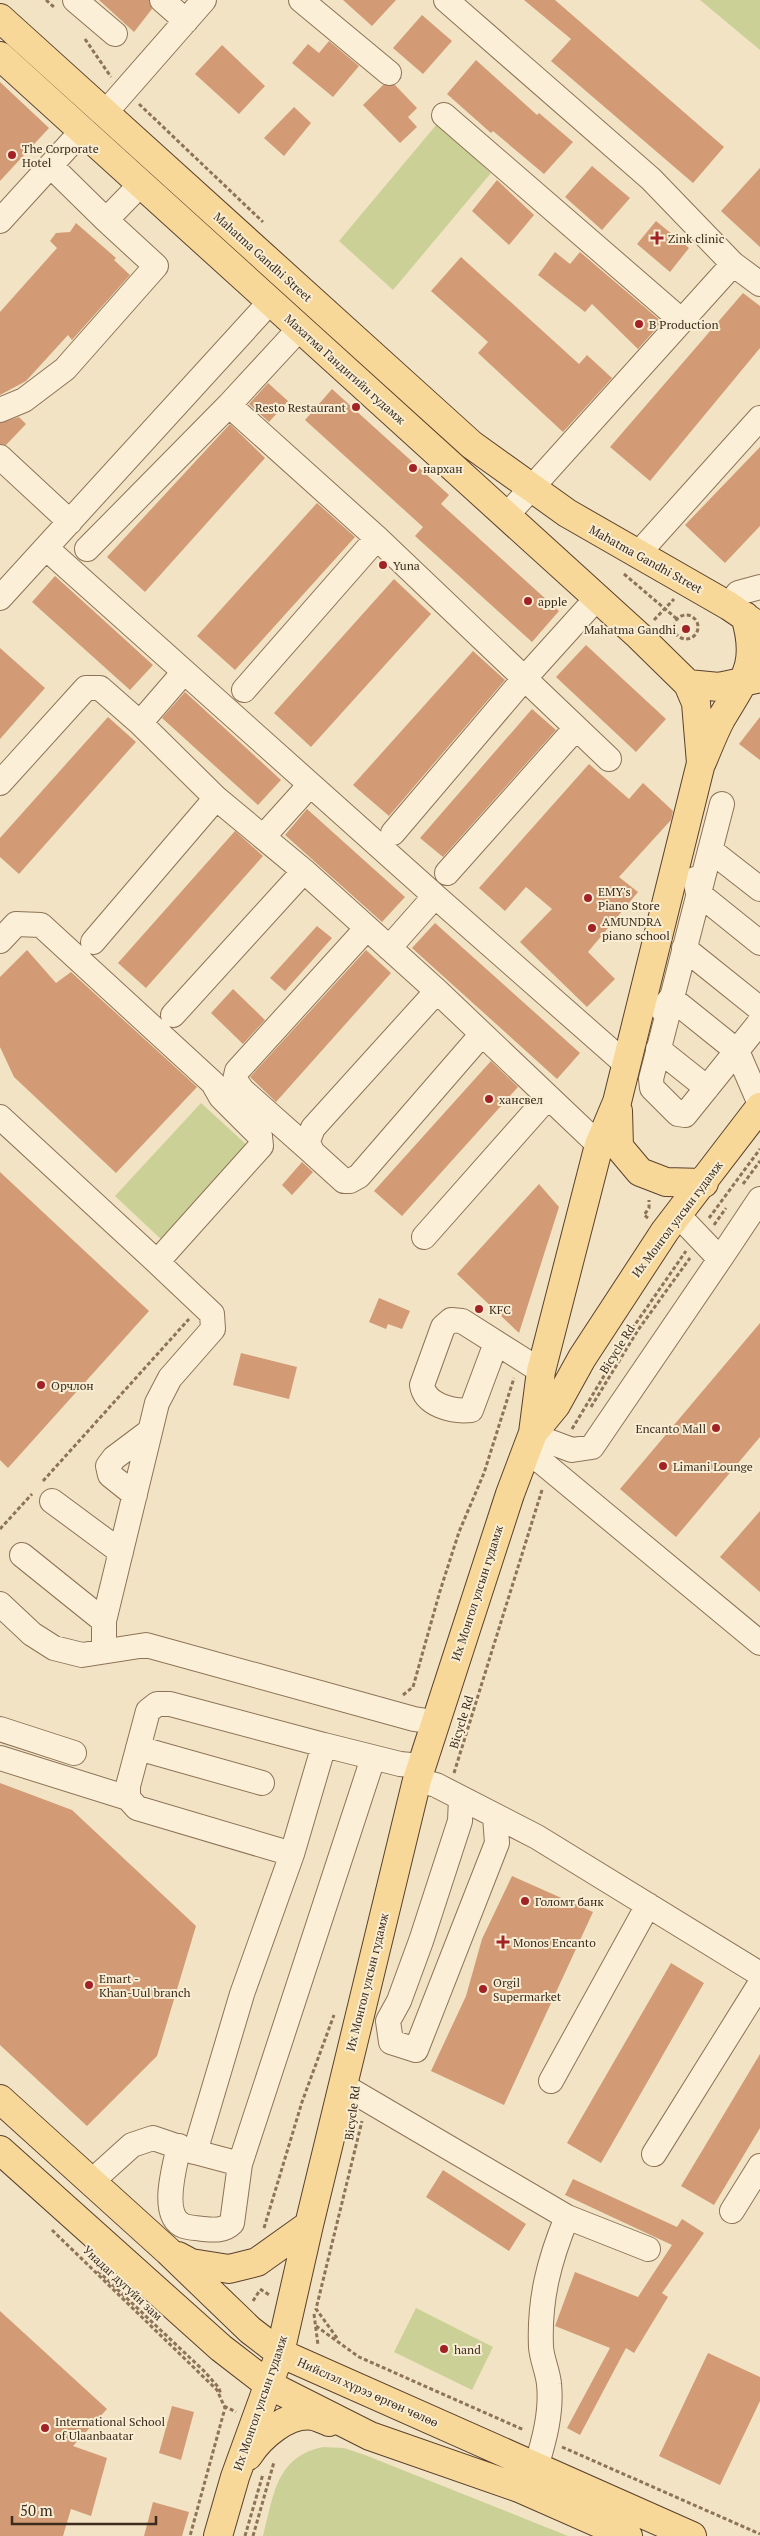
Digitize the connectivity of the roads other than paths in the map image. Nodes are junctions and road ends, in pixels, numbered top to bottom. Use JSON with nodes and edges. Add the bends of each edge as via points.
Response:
{"nodes":[{"id":1,"x":162,"y":0,"type":"edge"},
{"id":2,"x":204,"y":0,"type":"edge"},
{"id":3,"x":301,"y":0,"type":"edge"},
{"id":4,"x":446,"y":0,"type":"edge"},
{"id":5,"x":67,"y":6,"type":"edge"},
{"id":6,"x":0,"y":18,"type":"edge"},
{"id":7,"x":186,"y":21,"type":"junction"},
{"id":8,"x":114,"y":34,"type":"dead end"},
{"id":9,"x":0,"y":56,"type":"edge"},
{"id":10,"x":56,"y":69,"type":"junction"},
{"id":11,"x":389,"y":72,"type":"dead end"},
{"id":12,"x":37,"y":90,"type":"junction"},
{"id":13,"x":105,"y":113,"type":"junction"},
{"id":14,"x":444,"y":115,"type":"dead end"},
{"id":15,"x":82,"y":131,"type":"junction"},
{"id":16,"x":50,"y":166,"type":"junction"},
{"id":17,"x":141,"y":184,"type":"junction"},
{"id":18,"x":106,"y":220,"type":"junction"},
{"id":19,"x":0,"y":221,"type":"edge"},
{"id":20,"x":733,"y":264,"type":"junction"},
{"id":21,"x":760,"y":284,"type":"edge"},
{"id":22,"x":270,"y":302,"type":"junction"},
{"id":23,"x":682,"y":321,"type":"junction"},
{"id":24,"x":300,"y":328,"type":"junction"},
{"id":25,"x":229,"y":405,"type":"junction"},
{"id":26,"x":0,"y":410,"type":"edge"},
{"id":27,"x":760,"y":418,"type":"edge"},
{"id":28,"x":0,"y":457,"type":"edge"},
{"id":29,"x":532,"y":489,"type":"junction"},
{"id":30,"x":507,"y":515,"type":"junction"},
{"id":31,"x":70,"y":522,"type":"junction"},
{"id":32,"x":377,"y":538,"type":"junction"},
{"id":33,"x":46,"y":548,"type":"junction"},
{"id":34,"x":87,"y":549,"type":"dead end"},
{"id":35,"x":630,"y":564,"type":"junction"},
{"id":36,"x":760,"y":587,"type":"edge"},
{"id":37,"x":0,"y":598,"type":"edge"},
{"id":38,"x":597,"y":598,"type":"junction"},
{"id":39,"x":745,"y":616,"type":"edge"},
{"id":40,"x":184,"y":672,"type":"junction"},
{"id":41,"x":524,"y":680,"type":"junction"},
{"id":42,"x":754,"y":680,"type":"edge"},
{"id":43,"x":688,"y":684,"type":"junction"},
{"id":44,"x":244,"y":690,"type":"dead end"},
{"id":45,"x":140,"y":723,"type":"junction"},
{"id":46,"x":576,"y":728,"type":"junction"},
{"id":47,"x":609,"y":759,"type":"dead end"},
{"id":48,"x":701,"y":763,"type":"junction"},
{"id":49,"x":0,"y":783,"type":"edge"},
{"id":50,"x":309,"y":786,"type":"junction"},
{"id":51,"x":216,"y":798,"type":"junction"},
{"id":52,"x":722,"y":804,"type":"dead end"},
{"id":53,"x":685,"y":829,"type":"junction"},
{"id":54,"x":393,"y":833,"type":"dead end"},
{"id":55,"x":263,"y":837,"type":"junction"},
{"id":56,"x":710,"y":850,"type":"junction"},
{"id":57,"x":304,"y":871,"type":"junction"},
{"id":58,"x":446,"y":873,"type":"dead end"},
{"id":59,"x":760,"y":889,"type":"edge"},
{"id":60,"x":698,"y":893,"type":"junction"},
{"id":61,"x":435,"y":896,"type":"junction"},
{"id":62,"x":368,"y":928,"type":"junction"},
{"id":63,"x":0,"y":941,"type":"edge"},
{"id":64,"x":93,"y":942,"type":"dead end"},
{"id":65,"x":760,"y":943,"type":"edge"},
{"id":66,"x":389,"y":948,"type":"junction"},
{"id":67,"x":684,"y":948,"type":"junction"},
{"id":68,"x":437,"y":991,"type":"junction"},
{"id":69,"x":671,"y":998,"type":"junction"},
{"id":70,"x":760,"y":1009,"type":"edge"},
{"id":71,"x":173,"y":1015,"type":"dead end"},
{"id":72,"x":760,"y":1022,"type":"edge"},
{"id":73,"x":482,"y":1034,"type":"junction"},
{"id":74,"x":658,"y":1049,"type":"junction"},
{"id":75,"x":737,"y":1051,"type":"junction"},
{"id":76,"x":629,"y":1054,"type":"junction"},
{"id":77,"x":707,"y":1088,"type":"junction"},
{"id":78,"x":548,"y":1097,"type":"junction"},
{"id":79,"x":618,"y":1102,"type":"junction"},
{"id":80,"x":760,"y":1106,"type":"edge"},
{"id":81,"x":0,"y":1117,"type":"edge"},
{"id":82,"x":599,"y":1145,"type":"junction"},
{"id":83,"x":312,"y":1152,"type":"junction"},
{"id":84,"x":704,"y":1183,"type":"junction"},
{"id":85,"x":751,"y":1192,"type":"edge"},
{"id":86,"x":678,"y":1215,"type":"junction"},
{"id":87,"x":424,"y":1237,"type":"dead end"},
{"id":88,"x":706,"y":1248,"type":"junction"},
{"id":89,"x":157,"y":1262,"type":"junction"},
{"id":90,"x":496,"y":1343,"type":"dead end"},
{"id":91,"x":530,"y":1364,"type":"junction"},
{"id":92,"x":150,"y":1432,"type":"junction"},
{"id":93,"x":531,"y":1440,"type":"junction"},
{"id":94,"x":41,"y":1493,"type":"road end"},
{"id":95,"x":134,"y":1495,"type":"junction"},
{"id":96,"x":121,"y":1552,"type":"junction"},
{"id":97,"x":22,"y":1555,"type":"dead end"},
{"id":98,"x":0,"y":1604,"type":"edge"},
{"id":99,"x":104,"y":1621,"type":"junction"},
{"id":100,"x":760,"y":1643,"type":"edge"},
{"id":101,"x":104,"y":1651,"type":"junction"},
{"id":102,"x":434,"y":1722,"type":"junction"},
{"id":103,"x":0,"y":1729,"type":"edge"},
{"id":104,"x":324,"y":1744,"type":"junction"},
{"id":105,"x":138,"y":1748,"type":"junction"},
{"id":106,"x":74,"y":1753,"type":"dead end"},
{"id":107,"x":0,"y":1758,"type":"edge"},
{"id":108,"x":373,"y":1758,"type":"junction"},
{"id":109,"x":419,"y":1773,"type":"junction"},
{"id":110,"x":262,"y":1783,"type":"dead end"},
{"id":111,"x":454,"y":1795,"type":"junction"},
{"id":112,"x":128,"y":1798,"type":"junction"},
{"id":113,"x":495,"y":1816,"type":"junction"},
{"id":114,"x":292,"y":1854,"type":"junction"},
{"id":115,"x":648,"y":1905,"type":"junction"},
{"id":116,"x":760,"y":1974,"type":"edge"},
{"id":117,"x":760,"y":1984,"type":"edge"},
{"id":118,"x":551,"y":2081,"type":"dead end"},
{"id":119,"x":342,"y":2084,"type":"junction"},
{"id":120,"x":0,"y":2099,"type":"edge"},
{"id":121,"x":187,"y":2149,"type":"junction"},
{"id":122,"x":0,"y":2150,"type":"edge"},
{"id":123,"x":654,"y":2154,"type":"dead end"},
{"id":124,"x":240,"y":2164,"type":"junction"},
{"id":125,"x":760,"y":2166,"type":"edge"},
{"id":126,"x":91,"y":2182,"type":"junction"},
{"id":127,"x":732,"y":2211,"type":"dead end"},
{"id":128,"x":567,"y":2217,"type":"junction"},
{"id":129,"x":309,"y":2225,"type":"junction"},
{"id":130,"x":648,"y":2249,"type":"dead end"},
{"id":131,"x":168,"y":2252,"type":"junction"},
{"id":132,"x":280,"y":2353,"type":"junction"},
{"id":133,"x":269,"y":2385,"type":"junction"},
{"id":134,"x":370,"y":2436,"type":"junction"},
{"id":135,"x":536,"y":2467,"type":"junction"},
{"id":136,"x":234,"y":2477,"type":"junction"},
{"id":137,"x":218,"y":2536,"type":"edge"},
{"id":138,"x":628,"y":2536,"type":"edge"},
{"id":139,"x":692,"y":2536,"type":"edge"}],
"edges":[{"from":1,"to":7,"type":"street"},
{"from":2,"to":7,"type":"street"},
{"from":3,"to":11,"type":"street"},
{"from":4,"to":20,"type":"street","via":[[651,179]]},
{"from":5,"to":8,"type":"street"},
{"from":6,"to":10,"type":"main road","name":"Mahatma Gandhi Street"},
{"from":7,"to":13,"type":"street"},
{"from":9,"to":12,"type":"main road","name":"Махатма Гандигийн гудамж"},
{"from":10,"to":12,"type":"main road"},
{"from":10,"to":13,"type":"main road","name":"Mahatma Gandhi Street"},
{"from":12,"to":15,"type":"main road","name":"Махатма Гандигийн гудамж"},
{"from":13,"to":29,"type":"main road","name":"Mahatma Gandhi Street","via":[[455,431]]},
{"from":14,"to":23,"type":"street"},
{"from":15,"to":16,"type":"street"},
{"from":15,"to":17,"type":"main road","name":"Махатма Гандигийн гудамж"},
{"from":16,"to":18,"type":"street"},
{"from":16,"to":19,"type":"street"},
{"from":17,"to":18,"type":"street"},
{"from":17,"to":22,"type":"main road","name":"Махатма Гандигийн гудамж"},
{"from":18,"to":26,"type":"street","via":[[156,266],[65,369],[24,400]]},
{"from":20,"to":21,"type":"street"},
{"from":20,"to":23,"type":"street"},
{"from":22,"to":24,"type":"main road","name":"Махатма Гандигийн гудамж"},
{"from":22,"to":31,"type":"street"},
{"from":23,"to":29,"type":"street"},
{"from":24,"to":25,"type":"street"},
{"from":24,"to":30,"type":"main road","name":"Махатма Гандигийн гудамж"},
{"from":25,"to":32,"type":"street"},
{"from":25,"to":34,"type":"street"},
{"from":27,"to":35,"type":"street"},
{"from":28,"to":31,"type":"street"},
{"from":29,"to":30,"type":"street"},
{"from":29,"to":35,"type":"main road","name":"Mahatma Gandhi Street"},
{"from":30,"to":38,"type":"main road","name":"Махатма Гандигийн гудамж"},
{"from":31,"to":33,"type":"street"},
{"from":32,"to":41,"type":"street"},
{"from":32,"to":44,"type":"street"},
{"from":33,"to":37,"type":"street"},
{"from":33,"to":40,"type":"street"},
{"from":35,"to":39,"type":"main road","name":"Mahatma Gandhi Street","via":[[688,583]]},
{"from":36,"to":39,"type":"street","via":[[738,593]]},
{"from":38,"to":41,"type":"street"},
{"from":38,"to":43,"type":"main road","name":"Махатма Гандигийн гудамж"},
{"from":39,"to":42,"type":"main road","via":[[753,634]]},
{"from":40,"to":45,"type":"street"},
{"from":40,"to":50,"type":"street"},
{"from":41,"to":46,"type":"street"},
{"from":41,"to":54,"type":"street"},
{"from":42,"to":43,"type":"main road","via":[[719,687]]},
{"from":42,"to":48,"type":"main road","via":[[721,719]]},
{"from":43,"to":48,"type":"main road","via":[[696,703]]},
{"from":45,"to":49,"type":"street","via":[[100,688],[86,688]]},
{"from":45,"to":51,"type":"street"},
{"from":46,"to":47,"type":"street"},
{"from":46,"to":58,"type":"street"},
{"from":48,"to":53,"type":"main road"},
{"from":50,"to":55,"type":"street"},
{"from":50,"to":61,"type":"street"},
{"from":51,"to":55,"type":"street"},
{"from":51,"to":64,"type":"street"},
{"from":52,"to":56,"type":"street"},
{"from":53,"to":60,"type":"street"},
{"from":53,"to":76,"type":"main road"},
{"from":55,"to":57,"type":"street"},
{"from":56,"to":59,"type":"street"},
{"from":56,"to":60,"type":"street"},
{"from":57,"to":62,"type":"street"},
{"from":57,"to":71,"type":"street"},
{"from":60,"to":65,"type":"street"},
{"from":60,"to":67,"type":"street"},
{"from":61,"to":66,"type":"street"},
{"from":61,"to":76,"type":"street"},
{"from":62,"to":66,"type":"street"},
{"from":62,"to":83,"type":"street","via":[[237,1071],[235,1080],[242,1090]]},
{"from":63,"to":89,"type":"street","via":[[16,924],[41,925],[213,1083],[221,1097],[260,1136],[260,1146]]},
{"from":66,"to":68,"type":"street"},
{"from":67,"to":69,"type":"street"},
{"from":67,"to":70,"type":"street"},
{"from":68,"to":73,"type":"street"},
{"from":68,"to":83,"type":"street","via":[[313,1128],[308,1141]]},
{"from":69,"to":74,"type":"street"},
{"from":69,"to":75,"type":"street"},
{"from":69,"to":76,"type":"street"},
{"from":72,"to":75,"type":"street"},
{"from":73,"to":78,"type":"street"},
{"from":73,"to":83,"type":"street","via":[[359,1176],[350,1181],[344,1180]]},
{"from":74,"to":77,"type":"street"},
{"from":74,"to":77,"type":"street","via":[[651,1078],[652,1088],[678,1114],[685,1115]]},
{"from":75,"to":77,"type":"street"},
{"from":75,"to":80,"type":"street"},
{"from":76,"to":79,"type":"main road"},
{"from":78,"to":82,"type":"street"},
{"from":78,"to":87,"type":"street"},
{"from":79,"to":82,"type":"main road","name":"Их Монгол улсын гудамж"},
{"from":79,"to":84,"type":"main road","via":[[619,1146],[640,1172],[666,1182]]},
{"from":80,"to":84,"type":"main road","name":"Их Монгол улсын гудамж"},
{"from":81,"to":89,"type":"street"},
{"from":82,"to":91,"type":"main road","name":"Их Монгол улсын гудамж"},
{"from":84,"to":86,"type":"main road","name":"Их Монгол улсын гудамж"},
{"from":85,"to":88,"type":"street"},
{"from":86,"to":88,"type":"street"},
{"from":86,"to":93,"type":"main road","name":"Их Монгол улсын гудамж","via":[[636,1273],[556,1405]]},
{"from":88,"to":93,"type":"street","via":[[592,1447],[572,1450]]},
{"from":89,"to":92,"type":"street","via":[[212,1314],[214,1329],[170,1378],[157,1403]]},
{"from":90,"to":91,"type":"street"},
{"from":91,"to":93,"type":"main road","name":"Их Монгол улсын гудамж"},
{"from":92,"to":95,"type":"street"},
{"from":92,"to":95,"type":"street","via":[[108,1466],[110,1475]]},
{"from":93,"to":100,"type":"street","via":[[543,1463]]},
{"from":93,"to":102,"type":"main road","name":"Их Монгол улсын гудамж"},
{"from":94,"to":96,"type":"street"},
{"from":95,"to":96,"type":"street"},
{"from":96,"to":99,"type":"street"},
{"from":97,"to":99,"type":"street"},
{"from":98,"to":101,"type":"street","via":[[32,1634],[54,1648],[82,1654]]},
{"from":99,"to":101,"type":"street"},
{"from":101,"to":102,"type":"street","via":[[146,1645]]},
{"from":102,"to":109,"type":"main road","name":"Их Монгол улсын гудамж"},
{"from":103,"to":106,"type":"street"},
{"from":104,"to":105,"type":"street","via":[[170,1704],[157,1704],[148,1711]]},
{"from":104,"to":108,"type":"street"},
{"from":104,"to":114,"type":"street"},
{"from":105,"to":110,"type":"street"},
{"from":105,"to":112,"type":"street"},
{"from":107,"to":112,"type":"street"},
{"from":108,"to":109,"type":"street"},
{"from":108,"to":124,"type":"street"},
{"from":109,"to":111,"type":"street"},
{"from":109,"to":119,"type":"main road","name":"Их Монгол улсын гудамж"},
{"from":111,"to":113,"type":"street"},
{"from":111,"to":113,"type":"street","via":[[460,1821],[399,2001],[388,2021],[391,2042],[416,2050],[497,1844]]},
{"from":112,"to":114,"type":"street","via":[[137,1808]]},
{"from":113,"to":115,"type":"street","via":[[537,1837]]},
{"from":114,"to":121,"type":"street"},
{"from":115,"to":116,"type":"street"},
{"from":115,"to":118,"type":"street"},
{"from":117,"to":123,"type":"street"},
{"from":119,"to":128,"type":"street"},
{"from":119,"to":129,"type":"main road","name":"Их Монгол улсын гудамж"},
{"from":120,"to":126,"type":"main road","name":"Нийслэл хүрээ өргөн чөлөө"},
{"from":121,"to":124,"type":"street"},
{"from":121,"to":124,"type":"street","via":[[170,2200],[172,2216],[183,2226],[214,2230],[228,2227],[232,2222]]},
{"from":121,"to":126,"type":"street","via":[[153,2138],[132,2145]]},
{"from":122,"to":133,"type":"main road","via":[[221,2348]]},
{"from":125,"to":127,"type":"street"},
{"from":126,"to":131,"type":"main road","name":"Нийслэл хүрээ өргөн чөлөө"},
{"from":128,"to":130,"type":"street"},
{"from":128,"to":135,"type":"street","via":[[545,2279],[541,2349],[549,2384],[548,2414]]},
{"from":129,"to":131,"type":"main road","via":[[257,2262],[230,2269],[191,2263]]},
{"from":129,"to":132,"type":"main road","name":"Их Монгол улсын гудамж"},
{"from":131,"to":132,"type":"main road","name":"Нийслэл хүрээ өргөн чөлөө","via":[[250,2330]]},
{"from":132,"to":133,"type":"main road","name":"Их Монгол улсын гудамж"},
{"from":132,"to":135,"type":"main road","name":"Нийслэл хүрээ өргөн чөлөө"},
{"from":133,"to":134,"type":"main road"},
{"from":133,"to":136,"type":"main road","name":"Их Монгол улсын гудамж"},
{"from":134,"to":136,"type":"main road","via":[[312,2416],[288,2421],[261,2439]]},
{"from":134,"to":138,"type":"main road","via":[[519,2488]]},
{"from":135,"to":139,"type":"main road","name":"Нийслэл хүрээ өргөн чөлөө"},
{"from":136,"to":137,"type":"main road","name":"Их Монгол улсын гудамж"}]}
